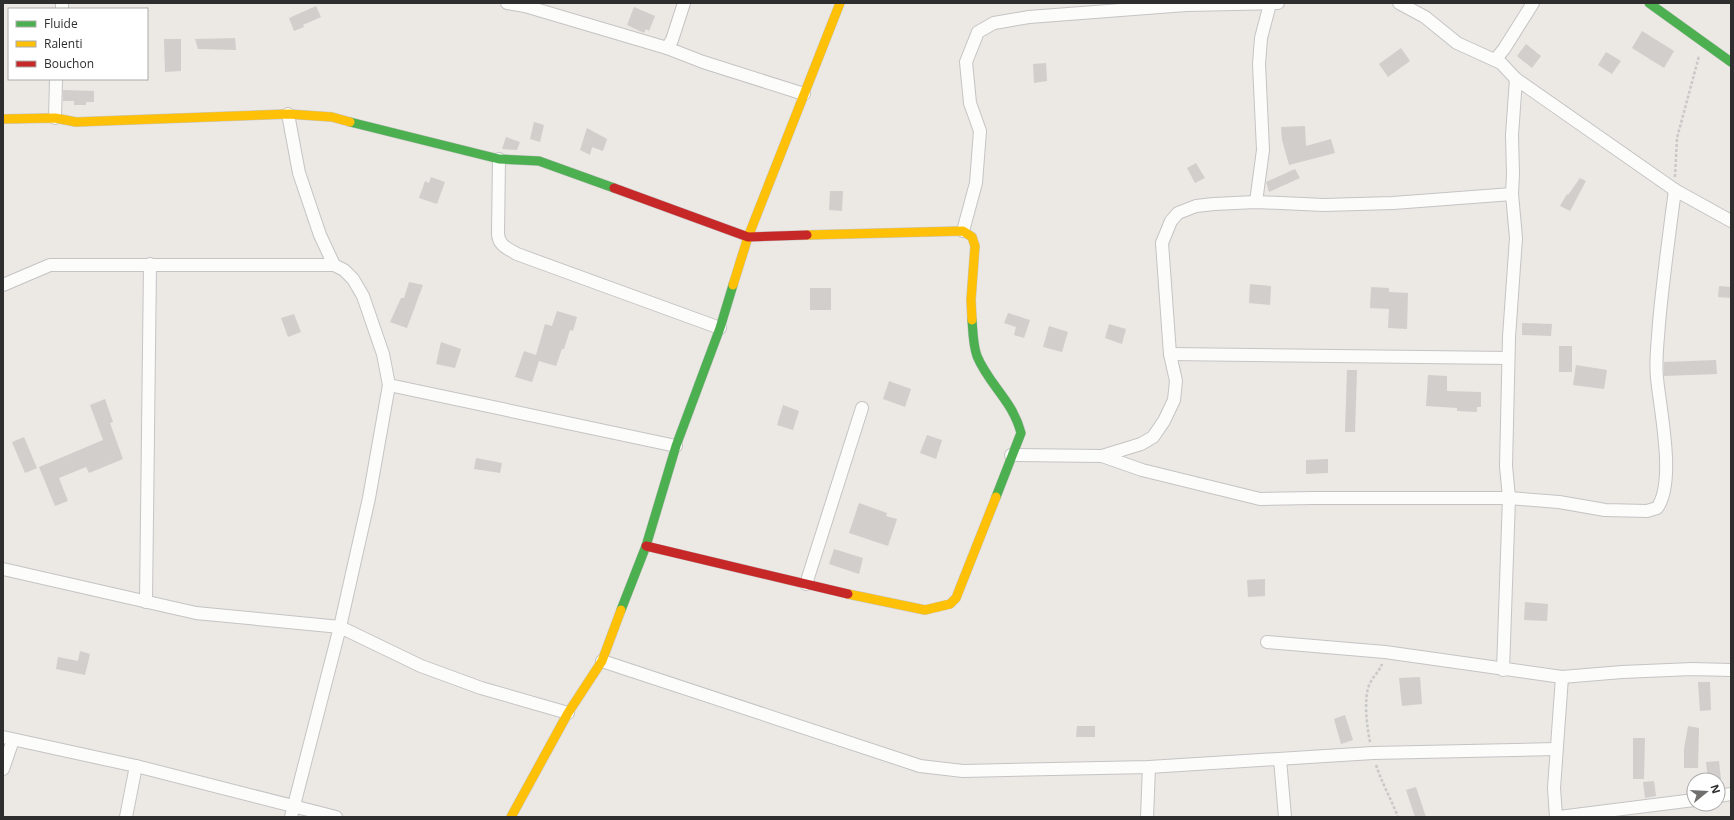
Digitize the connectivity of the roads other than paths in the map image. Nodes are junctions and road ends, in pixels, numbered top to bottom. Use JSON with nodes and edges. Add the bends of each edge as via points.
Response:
{"nodes":[{"id":1,"x":507,"y":3,"type":"edge"},
{"id":2,"x":684,"y":3,"type":"edge"},
{"id":3,"x":840,"y":3,"type":"edge"},
{"id":4,"x":1399,"y":3,"type":"edge"},
{"id":5,"x":1533,"y":3,"type":"edge"},
{"id":6,"x":1649,"y":3,"type":"edge"},
{"id":7,"x":527,"y":4,"type":"edge"},
{"id":8,"x":1274,"y":4,"type":"edge"},
{"id":9,"x":667,"y":48,"type":"junction"},
{"id":10,"x":1495,"y":60,"type":"junction"},
{"id":11,"x":1731,"y":62,"type":"edge"},
{"id":12,"x":1516,"y":79,"type":"junction"},
{"id":13,"x":56,"y":80,"type":"edge"},
{"id":14,"x":804,"y":94,"type":"junction"},
{"id":15,"x":288,"y":114,"type":"junction"},
{"id":16,"x":55,"y":118,"type":"junction"},
{"id":17,"x":3,"y":119,"type":"edge"},
{"id":18,"x":499,"y":159,"type":"junction"},
{"id":19,"x":1674,"y":190,"type":"junction"},
{"id":20,"x":1512,"y":194,"type":"junction"},
{"id":21,"x":1256,"y":202,"type":"junction"},
{"id":22,"x":1731,"y":221,"type":"edge"},
{"id":23,"x":963,"y":231,"type":"junction"},
{"id":24,"x":748,"y":237,"type":"junction"},
{"id":25,"x":150,"y":264,"type":"junction"},
{"id":26,"x":334,"y":266,"type":"junction"},
{"id":27,"x":3,"y":285,"type":"edge"},
{"id":28,"x":720,"y":328,"type":"junction"},
{"id":29,"x":1170,"y":354,"type":"junction"},
{"id":30,"x":1508,"y":358,"type":"junction"},
{"id":31,"x":389,"y":385,"type":"junction"},
{"id":32,"x":862,"y":408,"type":"dead end"},
{"id":33,"x":676,"y":446,"type":"junction"},
{"id":34,"x":1011,"y":455,"type":"junction"},
{"id":35,"x":1102,"y":456,"type":"junction"},
{"id":36,"x":1509,"y":498,"type":"junction"},
{"id":37,"x":646,"y":546,"type":"junction"},
{"id":38,"x":3,"y":569,"type":"edge"},
{"id":39,"x":806,"y":584,"type":"junction"},
{"id":40,"x":146,"y":602,"type":"junction"},
{"id":41,"x":340,"y":627,"type":"junction"},
{"id":42,"x":1267,"y":642,"type":"dead end"},
{"id":43,"x":602,"y":662,"type":"junction"},
{"id":44,"x":1503,"y":670,"type":"junction"},
{"id":45,"x":1731,"y":670,"type":"edge"},
{"id":46,"x":1562,"y":677,"type":"junction"},
{"id":47,"x":568,"y":713,"type":"junction"},
{"id":48,"x":8,"y":739,"type":"edge"},
{"id":49,"x":1556,"y":749,"type":"junction"},
{"id":50,"x":1280,"y":759,"type":"junction"},
{"id":51,"x":136,"y":766,"type":"junction"},
{"id":52,"x":1149,"y":766,"type":"junction"},
{"id":53,"x":3,"y":769,"type":"edge"},
{"id":54,"x":1686,"y":801,"type":"edge"},
{"id":55,"x":295,"y":805,"type":"junction"},
{"id":56,"x":126,"y":817,"type":"edge"},
{"id":57,"x":291,"y":817,"type":"edge"},
{"id":58,"x":336,"y":817,"type":"edge"},
{"id":59,"x":510,"y":817,"type":"edge"},
{"id":60,"x":1147,"y":817,"type":"edge"},
{"id":61,"x":1285,"y":817,"type":"edge"},
{"id":62,"x":1557,"y":817,"type":"edge"}],
"edges":[{"from":1,"to":7,"type":"street"},
{"from":2,"to":9,"type":"street"},
{"from":3,"to":14,"type":"street"},
{"from":4,"to":10,"type":"street","via":[[1424,17],[1457,43]]},
{"from":5,"to":10,"type":"street"},
{"from":6,"to":11,"type":"street"},
{"from":7,"to":9,"type":"street"},
{"from":8,"to":21,"type":"street","via":[[1261,38],[1262,150]]},
{"from":8,"to":23,"type":"street","via":[[1186,5],[1029,17],[994,23],[978,32],[966,62],[970,103],[980,131],[977,175]]},
{"from":9,"to":14,"type":"street"},
{"from":10,"to":12,"type":"street"},
{"from":12,"to":19,"type":"street"},
{"from":12,"to":20,"type":"street","via":[[1512,136]]},
{"from":13,"to":16,"type":"street"},
{"from":14,"to":24,"type":"street"},
{"from":15,"to":16,"type":"street","via":[[76,122]]},
{"from":15,"to":18,"type":"street","via":[[332,117]]},
{"from":15,"to":26,"type":"street","via":[[299,172],[320,235]]},
{"from":16,"to":17,"type":"street"},
{"from":18,"to":24,"type":"street","via":[[539,161]]},
{"from":18,"to":28,"type":"street","via":[[498,240],[501,244],[517,254]]},
{"from":19,"to":22,"type":"street"},
{"from":19,"to":36,"type":"street","via":[[1657,358],[1666,454],[1663,500],[1657,508],[1647,511],[1605,510],[1559,502]]},
{"from":20,"to":21,"type":"street","via":[[1393,203],[1324,205]]},
{"from":20,"to":30,"type":"street","via":[[1516,238]]},
{"from":21,"to":29,"type":"street","via":[[1196,206],[1178,213],[1171,221],[1162,243]]},
{"from":23,"to":24,"type":"street"},
{"from":23,"to":34,"type":"street","via":[[970,235],[976,244],[971,301],[974,346],[978,359],[1020,421],[1021,433]]},
{"from":24,"to":28,"type":"street"},
{"from":25,"to":26,"type":"street"},
{"from":25,"to":27,"type":"street","via":[[50,265]]},
{"from":25,"to":40,"type":"street"},
{"from":26,"to":31,"type":"street","via":[[344,270],[353,279],[363,296],[383,354]]},
{"from":28,"to":33,"type":"street"},
{"from":29,"to":30,"type":"street"},
{"from":29,"to":35,"type":"street","via":[[1176,380],[1174,400],[1164,421],[1153,437],[1141,444]]},
{"from":30,"to":36,"type":"street","via":[[1506,466]]},
{"from":31,"to":33,"type":"street"},
{"from":31,"to":41,"type":"street","via":[[369,498]]},
{"from":32,"to":39,"type":"street"},
{"from":33,"to":37,"type":"street"},
{"from":34,"to":35,"type":"street"},
{"from":34,"to":39,"type":"street","via":[[956,598],[950,604],[925,610]]},
{"from":35,"to":36,"type":"street","via":[[1142,470],[1260,499]]},
{"from":36,"to":44,"type":"street"},
{"from":37,"to":39,"type":"street"},
{"from":37,"to":43,"type":"street"},
{"from":38,"to":40,"type":"street"},
{"from":40,"to":41,"type":"street","via":[[196,613]]},
{"from":41,"to":47,"type":"street","via":[[421,666],[481,688]]},
{"from":41,"to":55,"type":"street"},
{"from":42,"to":44,"type":"street","via":[[1385,652]]},
{"from":43,"to":47,"type":"street"},
{"from":43,"to":52,"type":"street","via":[[920,766],[964,771]]},
{"from":44,"to":46,"type":"street"},
{"from":45,"to":46,"type":"street","via":[[1638,671]]},
{"from":46,"to":49,"type":"street"},
{"from":47,"to":59,"type":"street"},
{"from":48,"to":51,"type":"street"},
{"from":48,"to":53,"type":"street"},
{"from":49,"to":50,"type":"street","via":[[1373,753]]},
{"from":49,"to":62,"type":"street","via":[[1554,788]]},
{"from":50,"to":52,"type":"street"},
{"from":50,"to":61,"type":"street"},
{"from":51,"to":55,"type":"street"},
{"from":51,"to":56,"type":"street"},
{"from":52,"to":60,"type":"street"},
{"from":54,"to":62,"type":"street"},
{"from":55,"to":57,"type":"street"},
{"from":55,"to":58,"type":"street"}]}
